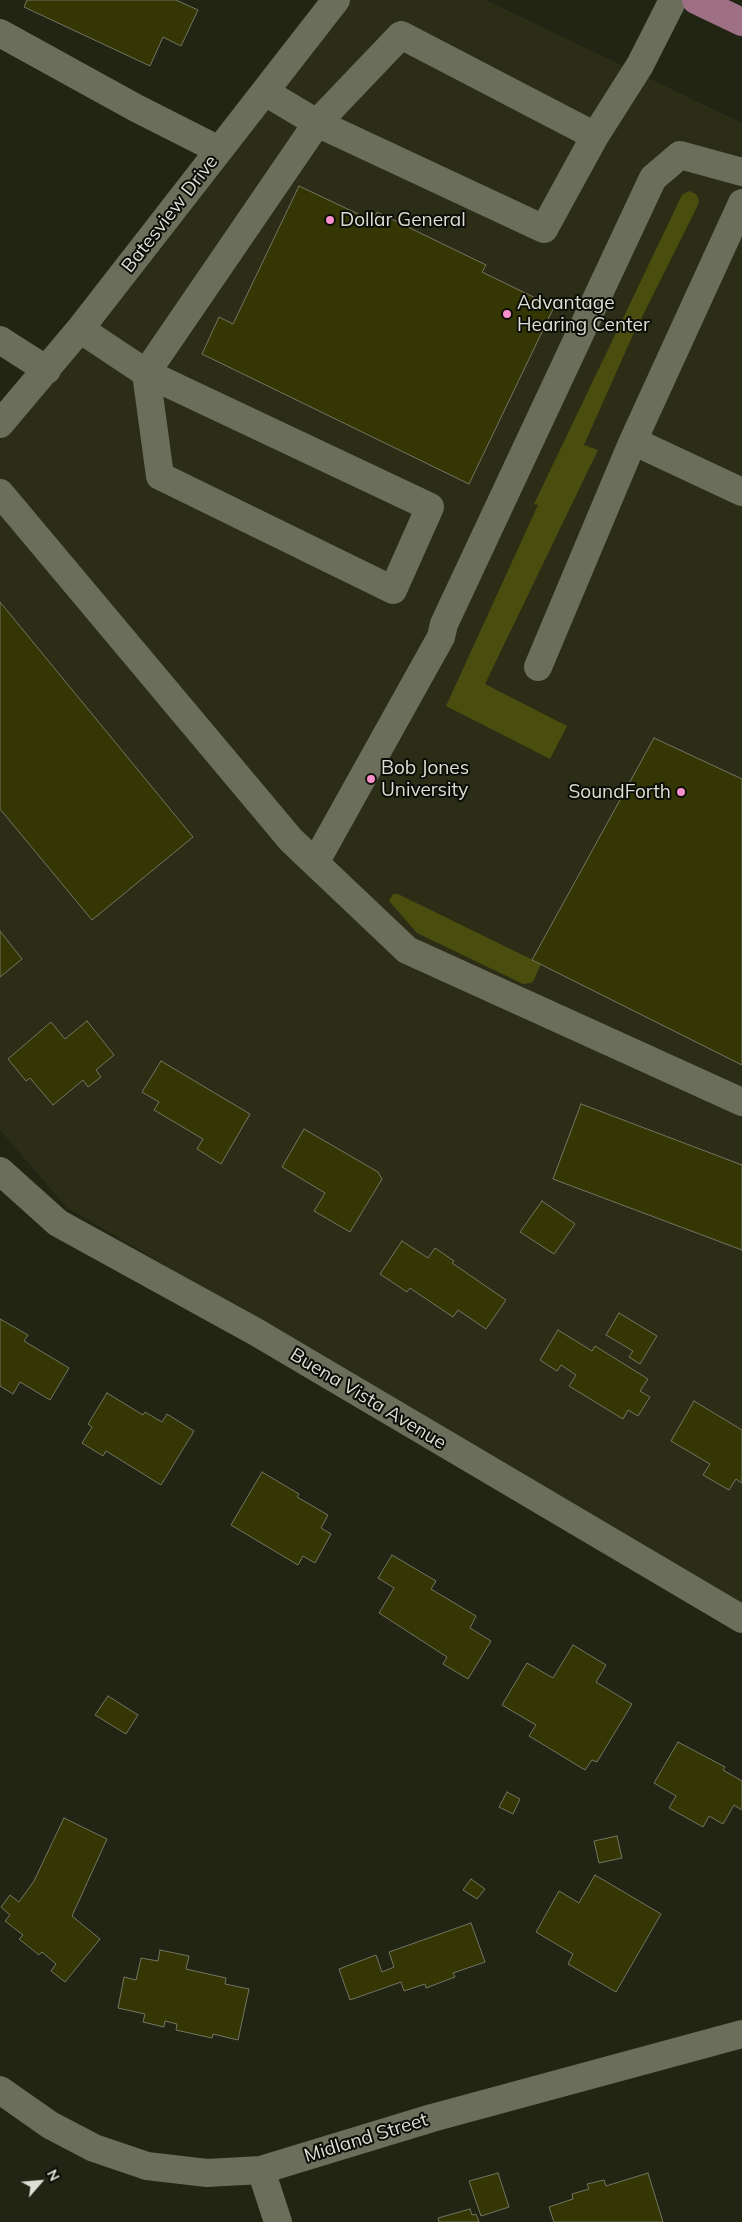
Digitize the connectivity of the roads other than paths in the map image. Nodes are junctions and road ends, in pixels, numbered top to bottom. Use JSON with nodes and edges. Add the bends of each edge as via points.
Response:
{"nodes":[{"id":1,"x":336,"y":0,"type":"edge"},
{"id":2,"x":673,"y":0,"type":"edge"},
{"id":3,"x":696,"y":0,"type":"edge"},
{"id":4,"x":732,"y":12,"type":"edge"},
{"id":5,"x":0,"y":32,"type":"edge"},
{"id":6,"x":265,"y":92,"type":"junction"},
{"id":7,"x":317,"y":123,"type":"junction"},
{"id":8,"x":595,"y":136,"type":"junction"},
{"id":9,"x":219,"y":150,"type":"junction"},
{"id":10,"x":742,"y":172,"type":"edge"},
{"id":11,"x":742,"y":203,"type":"edge"},
{"id":12,"x":80,"y":329,"type":"junction"},
{"id":13,"x":0,"y":340,"type":"edge"},
{"id":14,"x":47,"y":370,"type":"junction"},
{"id":15,"x":146,"y":373,"type":"junction"},
{"id":16,"x":0,"y":424,"type":"edge"},
{"id":17,"x":633,"y":441,"type":"junction"},
{"id":18,"x":742,"y":492,"type":"edge"},
{"id":19,"x":0,"y":493,"type":"edge"},
{"id":20,"x":538,"y":667,"type":"dead end"},
{"id":21,"x":315,"y":863,"type":"junction"},
{"id":22,"x":742,"y":1102,"type":"edge"},
{"id":23,"x":0,"y":1171,"type":"edge"},
{"id":24,"x":742,"y":1619,"type":"edge"},
{"id":25,"x":742,"y":2034,"type":"edge"},
{"id":26,"x":0,"y":2090,"type":"edge"},
{"id":27,"x":261,"y":2170,"type":"junction"},
{"id":28,"x":278,"y":2222,"type":"edge"}],
"edges":[{"from":1,"to":6,"type":"street","name":"Batesview Drive"},
{"from":2,"to":8,"type":"street","via":[[640,65]]},
{"from":3,"to":4,"type":"main road"},
{"from":5,"to":9,"type":"street"},
{"from":6,"to":7,"type":"street"},
{"from":6,"to":9,"type":"street","name":"Batesview Drive"},
{"from":7,"to":8,"type":"street","via":[[400,34]]},
{"from":7,"to":8,"type":"street","via":[[544,229]]},
{"from":7,"to":15,"type":"street"},
{"from":9,"to":12,"type":"street","name":"Batesview Drive"},
{"from":10,"to":21,"type":"street","via":[[680,155],[653,178],[444,624],[441,637]]},
{"from":11,"to":17,"type":"street"},
{"from":12,"to":14,"type":"street","name":"Batesview Drive"},
{"from":12,"to":15,"type":"street"},
{"from":13,"to":14,"type":"street"},
{"from":14,"to":16,"type":"street","name":"Batesview Drive"},
{"from":15,"to":15,"type":"street","via":[[430,507],[394,590],[160,476]]},
{"from":17,"to":18,"type":"street"},
{"from":17,"to":20,"type":"street"},
{"from":19,"to":21,"type":"street","via":[[291,840]]},
{"from":21,"to":22,"type":"street","via":[[407,950]]},
{"from":23,"to":24,"type":"street","name":"Buena Vista Avenue","via":[[58,1223],[256,1332]]},
{"from":25,"to":27,"type":"street","name":"Midland Street","via":[[432,2118]]},
{"from":26,"to":27,"type":"street","name":"Midland Street","via":[[76,2139],[147,2166],[207,2173]]},
{"from":27,"to":28,"type":"street"}]}
